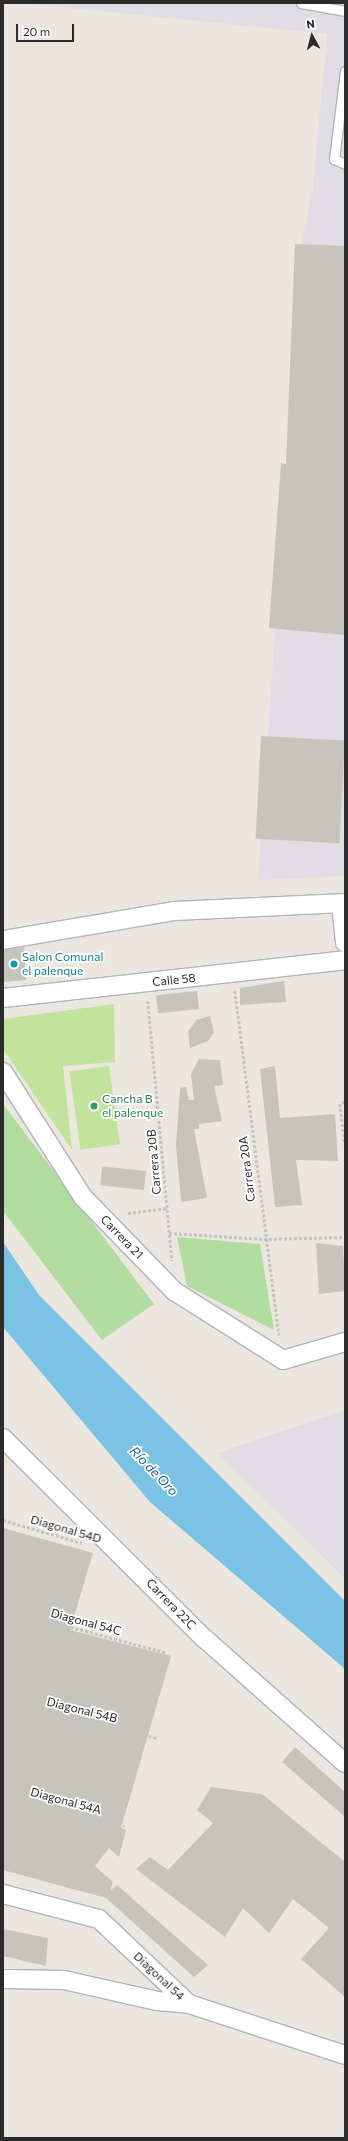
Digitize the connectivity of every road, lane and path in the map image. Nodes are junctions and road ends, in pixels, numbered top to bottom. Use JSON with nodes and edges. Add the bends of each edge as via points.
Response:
{"nodes":[{"id":1,"x":300,"y":3,"type":"edge"},
{"id":2,"x":345,"y":11,"type":"edge"},
{"id":3,"x":345,"y":71,"type":"edge"},
{"id":4,"x":345,"y":164,"type":"edge"},
{"id":5,"x":343,"y":904,"type":"edge"},
{"id":6,"x":3,"y":940,"type":"edge"},
{"id":7,"x":345,"y":943,"type":"edge"},
{"id":8,"x":345,"y":960,"type":"edge"},
{"id":9,"x":233,"y":974,"type":"junction"},
{"id":10,"x":147,"y":983,"type":"junction"},
{"id":11,"x":3,"y":998,"type":"edge"},
{"id":12,"x":3,"y":1072,"type":"edge"},
{"id":13,"x":345,"y":1102,"type":"edge"},
{"id":14,"x":345,"y":1144,"type":"edge"},
{"id":15,"x":167,"y":1208,"type":"junction"},
{"id":16,"x":128,"y":1214,"type":"dead end"},
{"id":17,"x":169,"y":1233,"type":"junction"},
{"id":18,"x":345,"y":1237,"type":"edge"},
{"id":19,"x":264,"y":1239,"type":"junction"},
{"id":20,"x":174,"y":1291,"type":"junction"},
{"id":21,"x":345,"y":1342,"type":"edge"},
{"id":22,"x":283,"y":1360,"type":"junction"},
{"id":23,"x":3,"y":1438,"type":"edge"},
{"id":24,"x":3,"y":1520,"type":"edge"},
{"id":25,"x":86,"y":1544,"type":"dead end"},
{"id":26,"x":3,"y":1609,"type":"edge"},
{"id":27,"x":165,"y":1652,"type":"dead end"},
{"id":28,"x":3,"y":1700,"type":"edge"},
{"id":29,"x":157,"y":1738,"type":"dead end"},
{"id":30,"x":345,"y":1763,"type":"edge"},
{"id":31,"x":3,"y":1792,"type":"edge"},
{"id":32,"x":124,"y":1826,"type":"dead end"},
{"id":33,"x":3,"y":1894,"type":"edge"},
{"id":34,"x":3,"y":1979,"type":"edge"},
{"id":35,"x":189,"y":2004,"type":"junction"},
{"id":36,"x":345,"y":2055,"type":"edge"}],
"edges":[{"from":1,"to":2,"type":"lane"},
{"from":3,"to":4,"type":"lane","via":[[334,159]]},
{"from":5,"to":6,"type":"street","via":[[174,911]]},
{"from":5,"to":7,"type":"street"},
{"from":8,"to":9,"type":"street","name":"Calle 58"},
{"from":9,"to":10,"type":"street","name":"Calle 58"},
{"from":9,"to":19,"type":"path","name":"Carrera 20A"},
{"from":10,"to":11,"type":"street","name":"Calle 58"},
{"from":10,"to":15,"type":"path","name":"Carrera 20B"},
{"from":12,"to":20,"type":"street","name":"Carrera 21","via":[[82,1197]]},
{"from":13,"to":14,"type":"path","via":[[340,1104]]},
{"from":15,"to":16,"type":"path"},
{"from":15,"to":17,"type":"path","name":"Carrera 20B"},
{"from":17,"to":19,"type":"path"},
{"from":17,"to":20,"type":"path","name":"Carrera 20B"},
{"from":18,"to":19,"type":"path"},
{"from":19,"to":22,"type":"path","name":"Carrera 20A"},
{"from":20,"to":22,"type":"street","name":"Carrera 21"},
{"from":21,"to":22,"type":"street"},
{"from":23,"to":30,"type":"street","name":"Carrera 22C","via":[[204,1638]]},
{"from":24,"to":25,"type":"path","name":"Diagonal 54D"},
{"from":26,"to":27,"type":"path","name":"Diagonal 54C"},
{"from":28,"to":29,"type":"path","name":"Diagonal 54B"},
{"from":31,"to":32,"type":"path","name":"Diagonal 54A"},
{"from":33,"to":35,"type":"street","name":"Diagonal 54","via":[[99,1920]]},
{"from":34,"to":35,"type":"street","via":[[64,1980],[157,2001]]},
{"from":35,"to":36,"type":"street","name":"Diagonal 54"}]}
